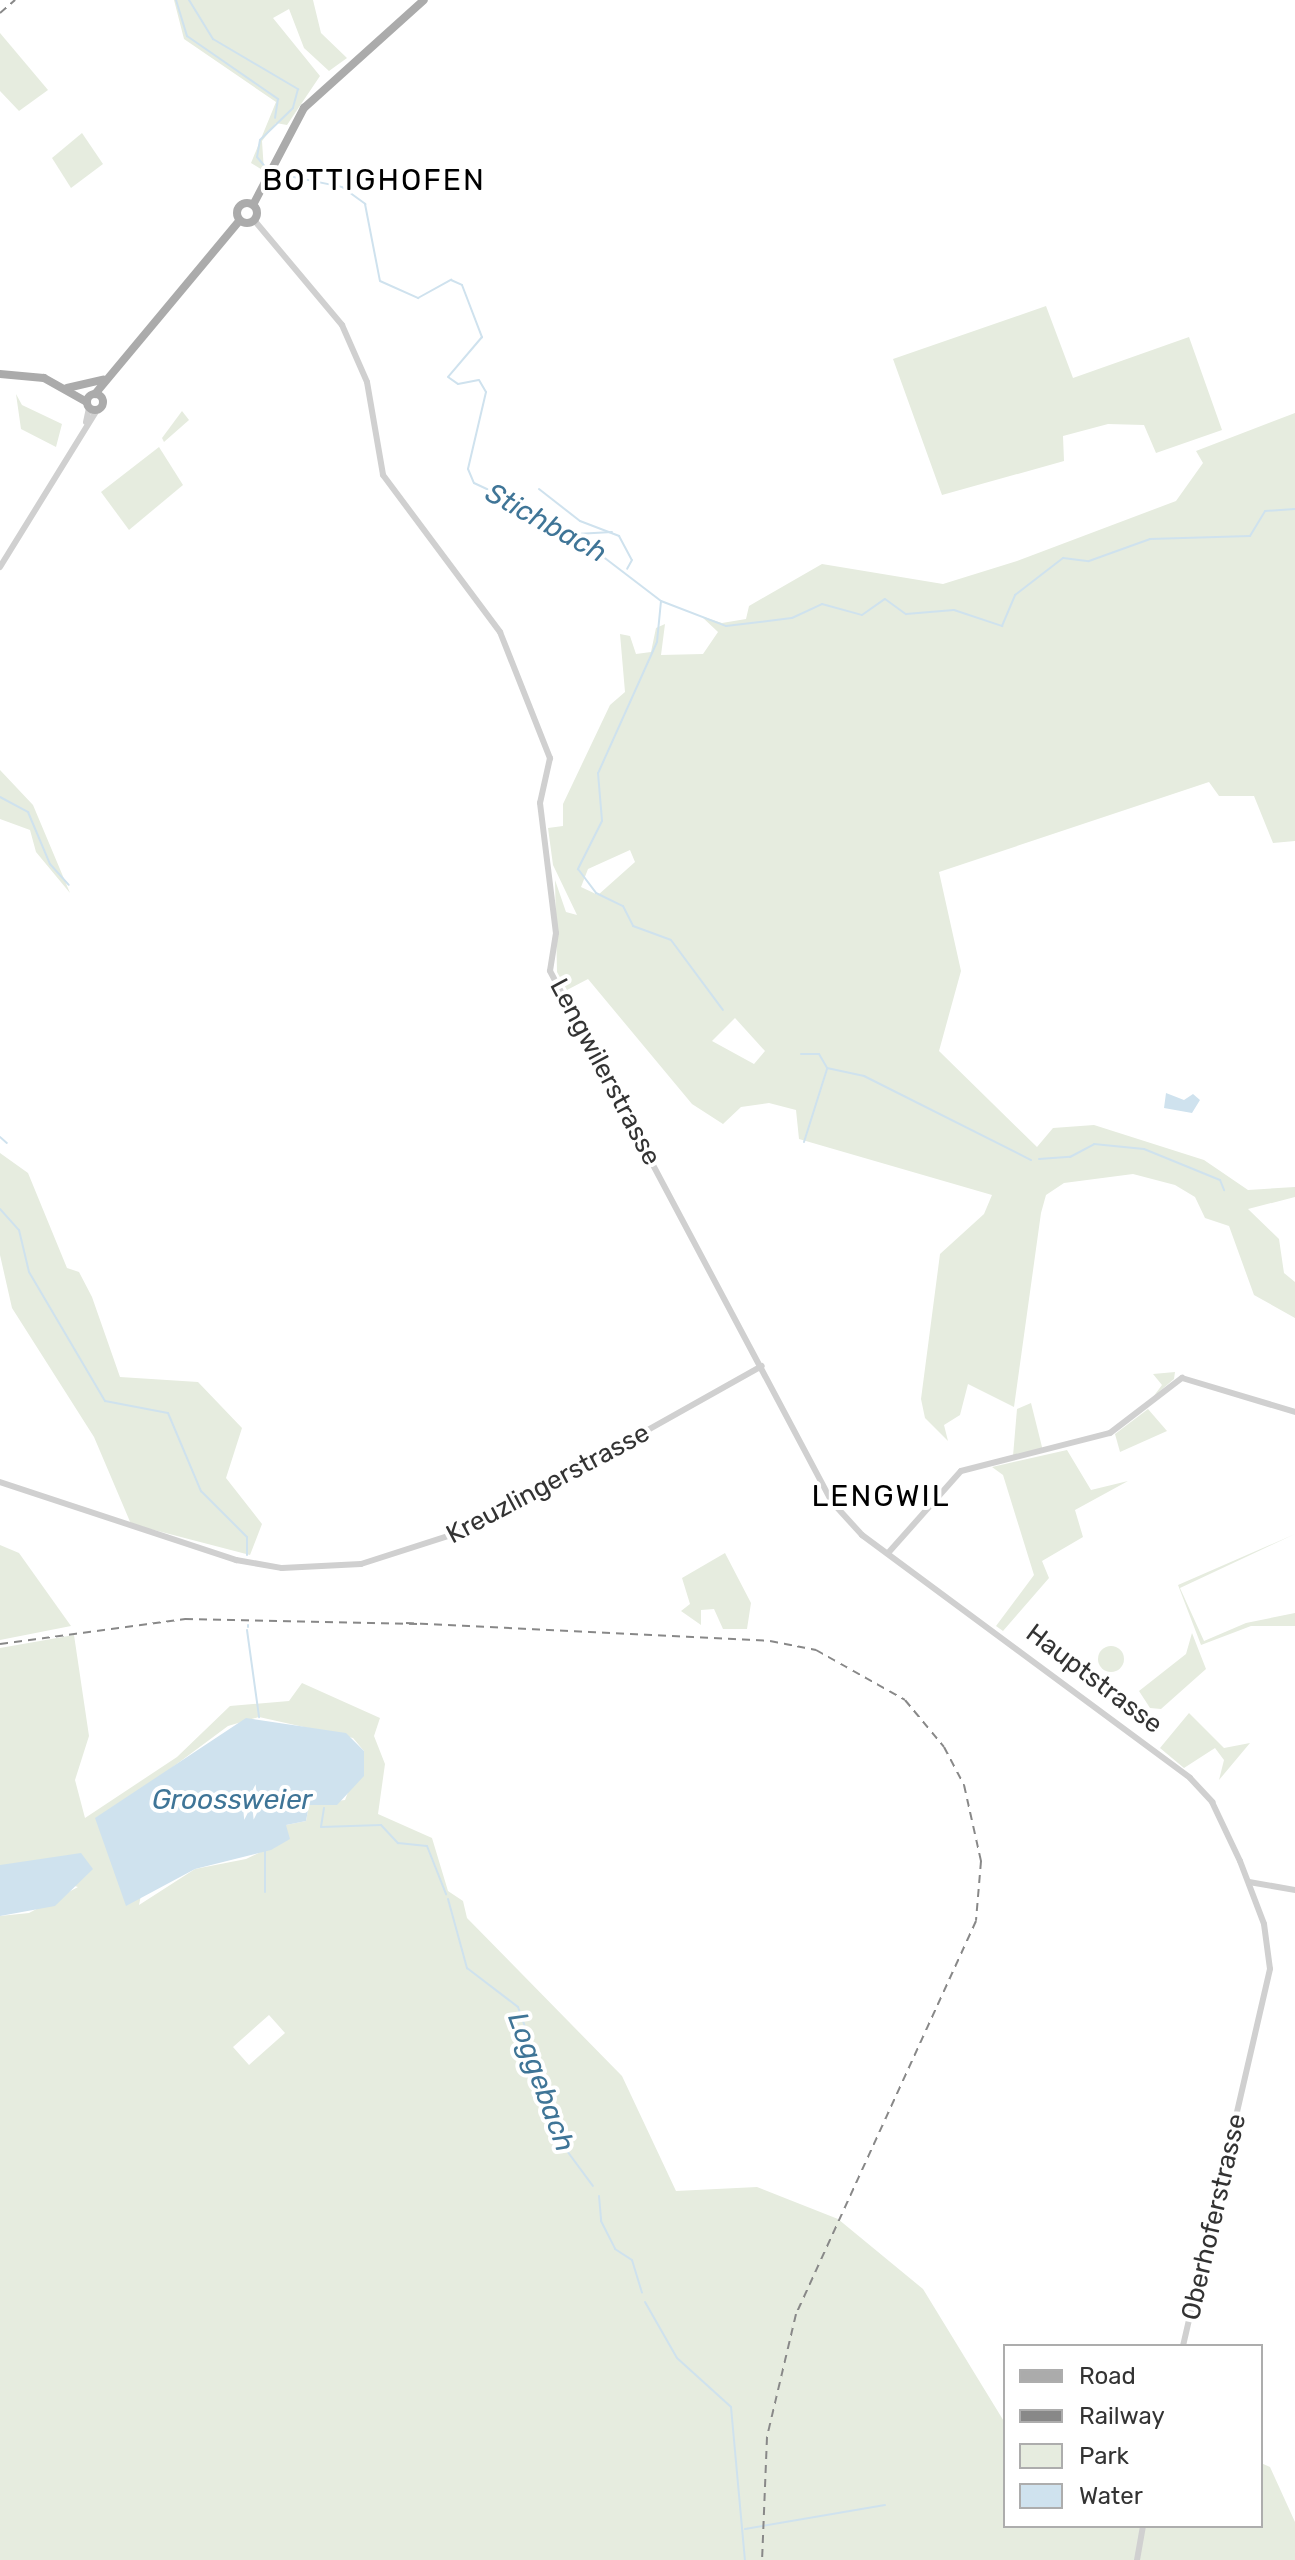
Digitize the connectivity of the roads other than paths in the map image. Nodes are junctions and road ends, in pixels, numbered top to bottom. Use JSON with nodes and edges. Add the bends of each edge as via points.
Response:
{"nodes":[{"id":1,"x":424,"y":0,"type":"edge"},
{"id":2,"x":253,"y":205,"type":"junction"},
{"id":3,"x":240,"y":220,"type":"junction"},
{"id":4,"x":254,"y":220,"type":"junction"},
{"id":5,"x":115,"y":371,"type":"junction"},
{"id":6,"x":0,"y":374,"type":"edge"},
{"id":7,"x":70,"y":390,"type":"junction"},
{"id":8,"x":93,"y":401,"type":"junction"},
{"id":9,"x":0,"y":567,"type":"edge"},
{"id":10,"x":762,"y":1366,"type":"junction"},
{"id":11,"x":1295,"y":1412,"type":"edge"},
{"id":12,"x":0,"y":1482,"type":"edge"},
{"id":13,"x":889,"y":1552,"type":"junction"},
{"id":14,"x":1249,"y":1882,"type":"junction"},
{"id":15,"x":1295,"y":1890,"type":"edge"},
{"id":16,"x":1243,"y":2089,"type":"joint"},
{"id":17,"x":1183,"y":2344,"type":"edge"},
{"id":18,"x":1143,"y":2528,"type":"edge"},
{"id":19,"x":1137,"y":2560,"type":"edge"}],
"edges":[{"from":1,"to":2,"type":"main road","via":[[313,97]]},
{"from":2,"to":3,"type":"main road","via":[[240,206]]},
{"from":2,"to":4,"type":"main road"},
{"from":3,"to":4,"type":"main road"},
{"from":3,"to":5,"type":"main road"},
{"from":4,"to":10,"type":"street","name":"Lengwilerstrasse","via":[[342,325],[367,382],[383,475],[500,632],[550,758],[540,803],[556,933],[550,971]]},
{"from":5,"to":7,"type":"main road","via":[[90,388]]},
{"from":5,"to":8,"type":"main road"},
{"from":6,"to":7,"type":"main road","via":[[37,376]]},
{"from":7,"to":8,"type":"main road"},
{"from":8,"to":9,"type":"street","via":[[84,430]]},
{"from":10,"to":12,"type":"street","name":"Kreuzlingerstrasse","via":[[480,1525],[361,1564],[282,1568],[236,1560]]},
{"from":10,"to":13,"type":"street","name":"Hauptstrasse","via":[[836,1508]]},
{"from":11,"to":13,"type":"street","via":[[1182,1378],[1110,1433],[961,1471]]},
{"from":13,"to":14,"type":"street","name":"Hauptstrasse","via":[[1190,1778],[1212,1802]]},
{"from":14,"to":15,"type":"street"},
{"from":14,"to":16,"type":"street","name":"Hauptstrasse","via":[[1270,1959]]},
{"from":16,"to":17,"type":"street","name":"Oberhoferstrasse"},
{"from":18,"to":19,"type":"street"}]}
